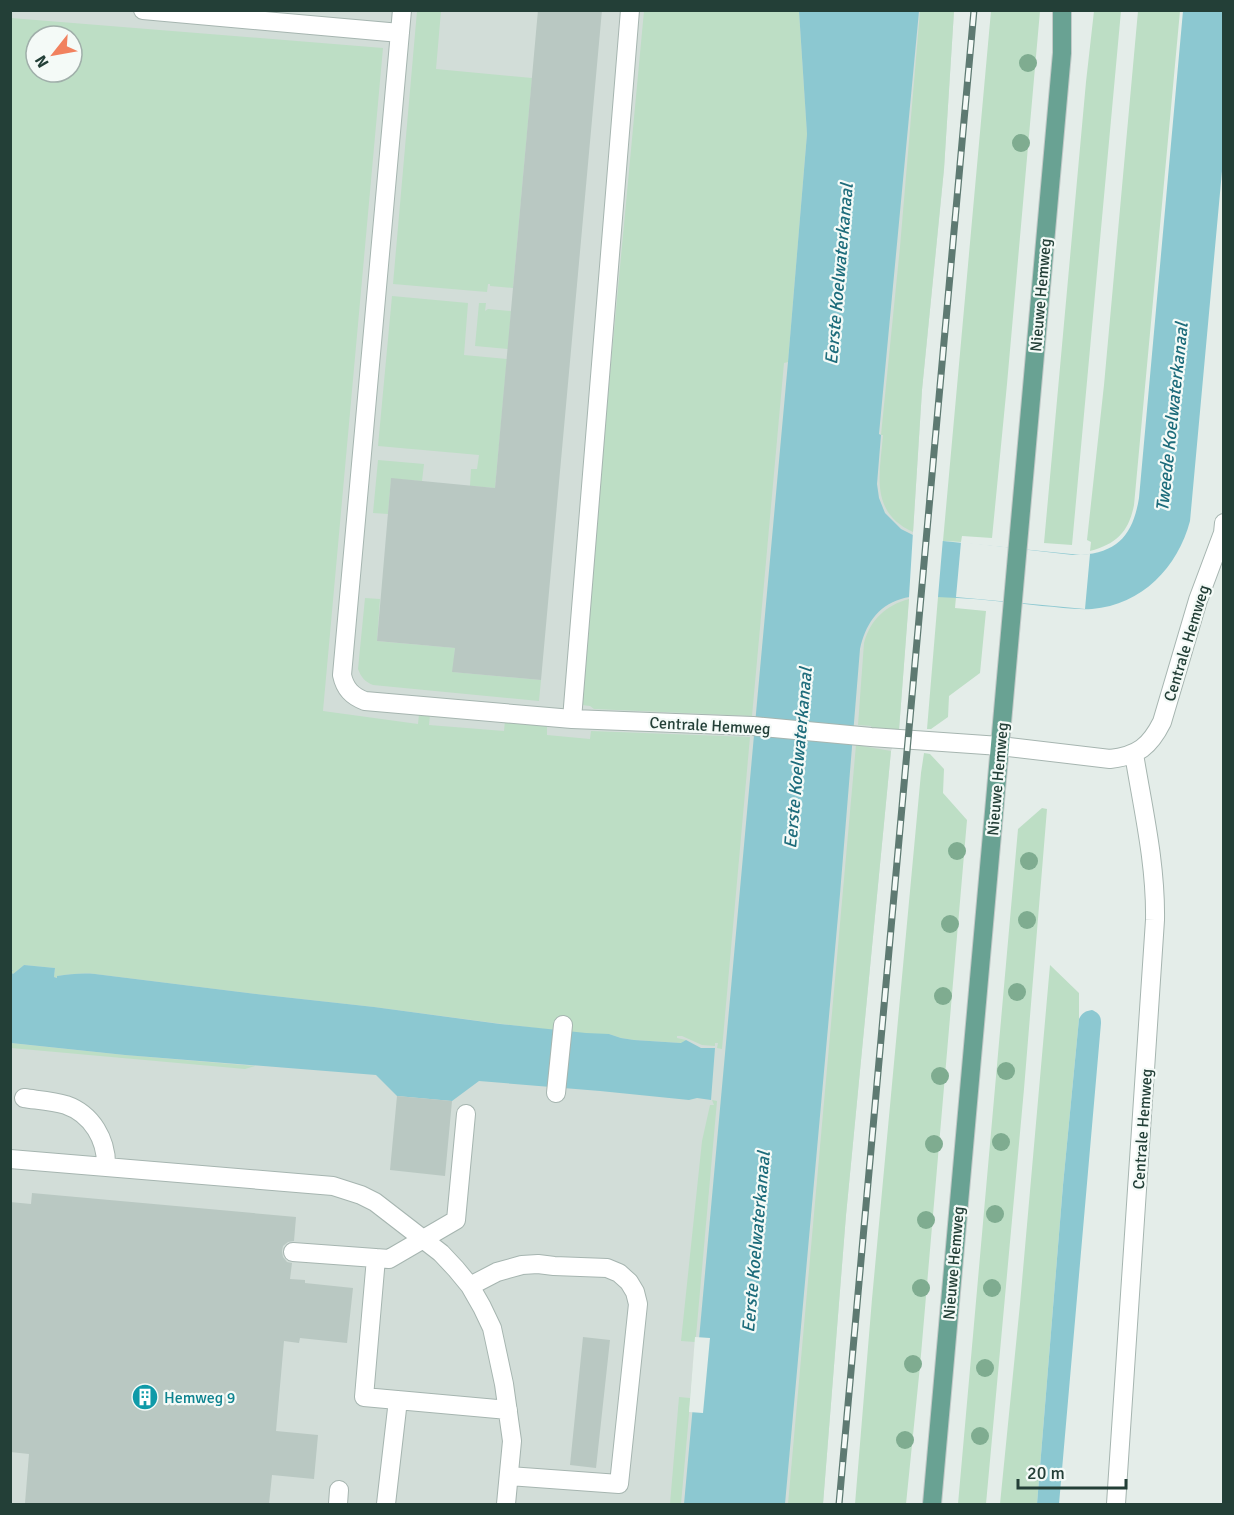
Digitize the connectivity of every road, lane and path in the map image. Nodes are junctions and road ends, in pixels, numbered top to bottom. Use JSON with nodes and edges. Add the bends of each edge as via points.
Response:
{"nodes":[{"id":1,"x":143,"y":10,"type":"edge"},
{"id":2,"x":402,"y":10,"type":"edge"},
{"id":3,"x":630,"y":10,"type":"edge"},
{"id":4,"x":1062,"y":10,"type":"edge"},
{"id":5,"x":1071,"y":10,"type":"edge"},
{"id":6,"x":400,"y":33,"type":"junction"},
{"id":7,"x":1062,"y":53,"type":"junction"},
{"id":8,"x":1224,"y":523,"type":"edge"},
{"id":9,"x":572,"y":719,"type":"junction"},
{"id":10,"x":1000,"y":746,"type":"junction"},
{"id":11,"x":1134,"y":754,"type":"junction"},
{"id":12,"x":563,"y":1024,"type":"dead end"},
{"id":13,"x":556,"y":1093,"type":"dead end"},
{"id":14,"x":24,"y":1098,"type":"dead end"},
{"id":15,"x":466,"y":1114,"type":"dead end"},
{"id":16,"x":10,"y":1159,"type":"edge"},
{"id":17,"x":106,"y":1167,"type":"junction"},
{"id":18,"x":422,"y":1239,"type":"junction"},
{"id":19,"x":292,"y":1252,"type":"dead end"},
{"id":20,"x":376,"y":1258,"type":"junction"},
{"id":21,"x":470,"y":1286,"type":"junction"},
{"id":22,"x":398,"y":1400,"type":"junction"},
{"id":23,"x":508,"y":1410,"type":"junction"},
{"id":24,"x":509,"y":1476,"type":"junction"},
{"id":25,"x":386,"y":1504,"type":"edge"},
{"id":26,"x":506,"y":1504,"type":"edge"},
{"id":27,"x":932,"y":1504,"type":"edge"},
{"id":28,"x":1116,"y":1504,"type":"edge"}],
"edges":[{"from":1,"to":6,"type":"lane"},
{"from":2,"to":6,"type":"lane"},
{"from":3,"to":9,"type":"lane"},
{"from":4,"to":7,"type":"main road","name":"Nieuwe Hemweg"},
{"from":5,"to":7,"type":"main road","name":"Nieuwe Hemweg"},
{"from":6,"to":9,"type":"lane","name":"Centrale Hemweg","via":[[344,683],[356,697],[365,700]]},
{"from":7,"to":10,"type":"main road","name":"Nieuwe Hemweg"},
{"from":8,"to":11,"type":"lane","name":"Centrale Hemweg","via":[[1162,722],[1155,736]]},
{"from":9,"to":10,"type":"lane","name":"Centrale Hemweg","via":[[753,726]]},
{"from":10,"to":11,"type":"lane","name":"Centrale Hemweg","via":[[1110,759]]},
{"from":10,"to":27,"type":"main road","name":"Nieuwe Hemweg"},
{"from":11,"to":28,"type":"lane","name":"Centrale Hemweg","via":[[1152,861],[1155,920]]},
{"from":12,"to":13,"type":"lane"},
{"from":14,"to":17,"type":"lane","via":[[78,1111],[104,1142]]},
{"from":15,"to":18,"type":"lane","via":[[456,1220]]},
{"from":16,"to":17,"type":"lane"},
{"from":17,"to":18,"type":"lane","via":[[333,1186],[375,1202]]},
{"from":18,"to":20,"type":"lane","via":[[389,1259]]},
{"from":18,"to":21,"type":"lane","via":[[441,1253]]},
{"from":19,"to":20,"type":"lane"},
{"from":20,"to":22,"type":"lane","via":[[364,1397]]},
{"from":21,"to":23,"type":"lane","via":[[492,1328]]},
{"from":21,"to":24,"type":"lane","via":[[522,1265],[607,1268],[629,1282],[638,1304],[619,1484]]},
{"from":22,"to":23,"type":"lane"},
{"from":22,"to":25,"type":"lane"},
{"from":23,"to":24,"type":"lane","via":[[512,1441]]},
{"from":24,"to":26,"type":"lane"}]}
